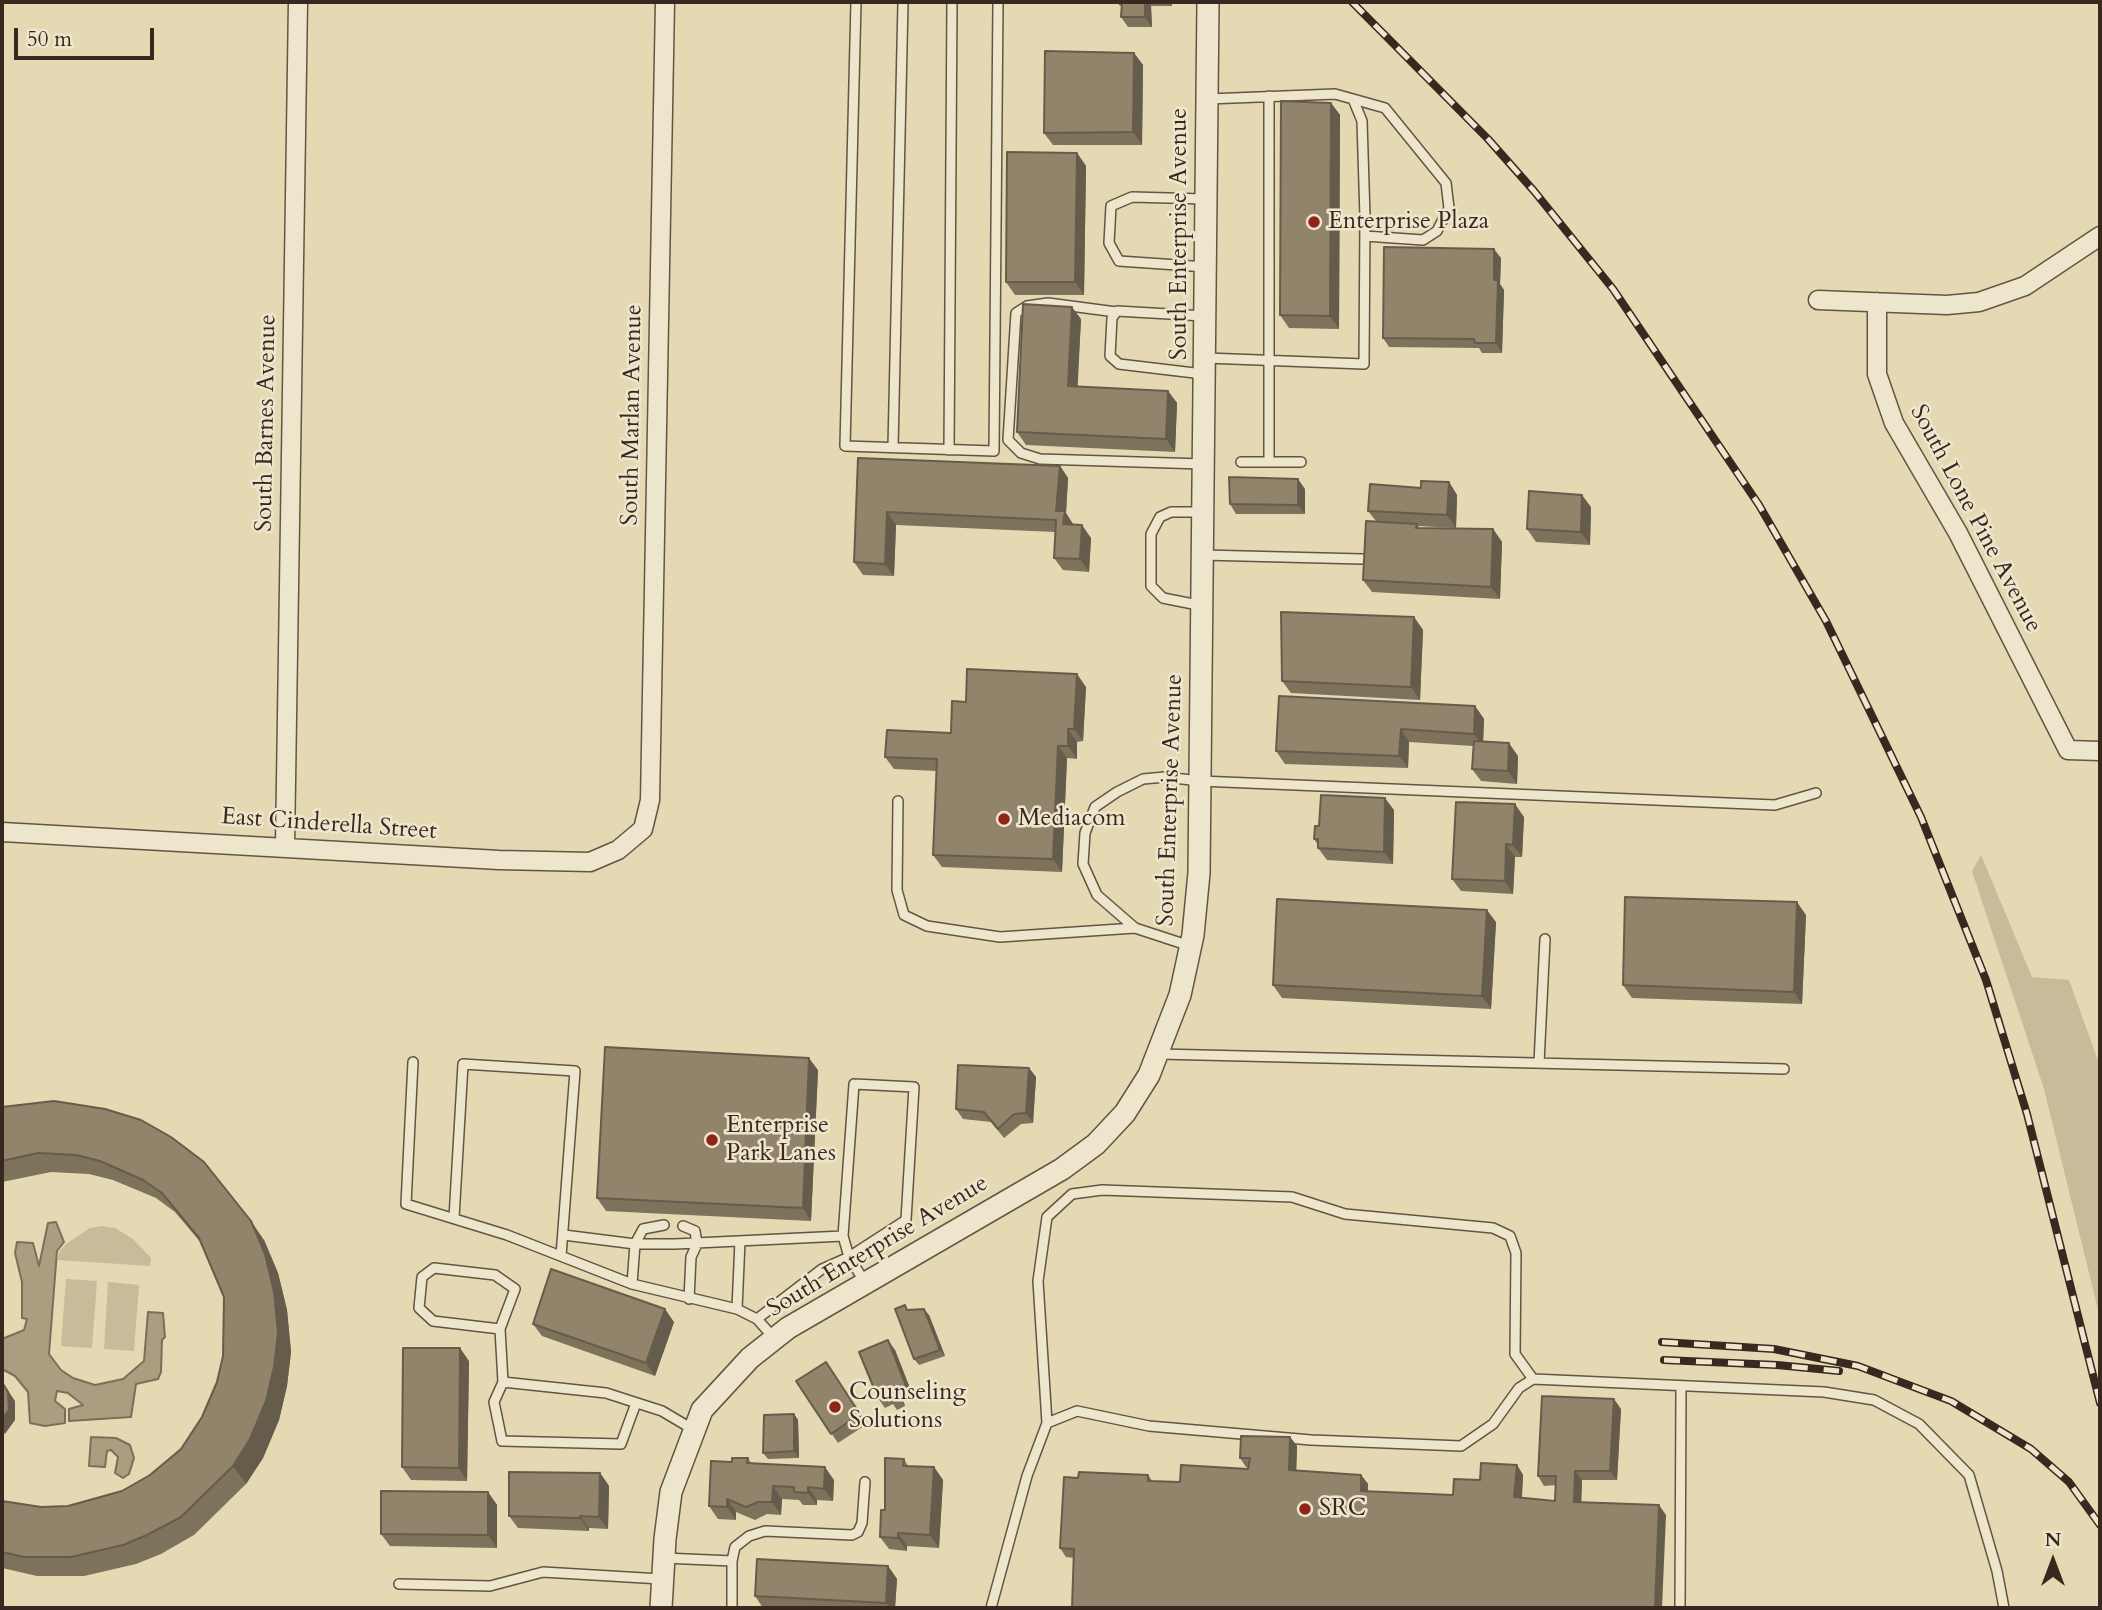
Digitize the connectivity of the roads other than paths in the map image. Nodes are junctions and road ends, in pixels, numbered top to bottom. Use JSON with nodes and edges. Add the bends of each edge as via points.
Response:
{"nodes":[{"id":1,"x":298,"y":2,"type":"edge"},
{"id":2,"x":665,"y":2,"type":"edge"},
{"id":3,"x":856,"y":2,"type":"edge"},
{"id":4,"x":903,"y":2,"type":"edge"},
{"id":5,"x":951,"y":2,"type":"edge"},
{"id":6,"x":998,"y":2,"type":"edge"},
{"id":7,"x":1208,"y":2,"type":"edge"},
{"id":8,"x":1269,"y":96,"type":"junction"},
{"id":9,"x":1207,"y":99,"type":"junction"},
{"id":10,"x":1353,"y":99,"type":"junction"},
{"id":11,"x":1207,"y":199,"type":"junction"},
{"id":12,"x":1365,"y":236,"type":"junction"},
{"id":13,"x":2100,"y":236,"type":"edge"},
{"id":14,"x":1206,"y":267,"type":"junction"},
{"id":15,"x":1818,"y":300,"type":"dead end"},
{"id":16,"x":1877,"y":302,"type":"junction"},
{"id":17,"x":1116,"y":312,"type":"junction"},
{"id":18,"x":1206,"y":316,"type":"junction"},
{"id":19,"x":1268,"y":360,"type":"junction"},
{"id":20,"x":1206,"y":366,"type":"junction"},
{"id":21,"x":893,"y":447,"type":"junction"},
{"id":22,"x":948,"y":450,"type":"junction"},
{"id":23,"x":1241,"y":462,"type":"dead end"},
{"id":24,"x":1269,"y":462,"type":"junction"},
{"id":25,"x":1301,"y":462,"type":"dead end"},
{"id":26,"x":1205,"y":464,"type":"junction"},
{"id":27,"x":1204,"y":512,"type":"junction"},
{"id":28,"x":1203,"y":555,"type":"junction"},
{"id":29,"x":1362,"y":559,"type":"edge"},
{"id":30,"x":1203,"y":606,"type":"junction"},
{"id":31,"x":2100,"y":751,"type":"edge"},
{"id":32,"x":1200,"y":781,"type":"junction"},
{"id":33,"x":1816,"y":793,"type":"dead end"},
{"id":34,"x":898,"y":800,"type":"dead end"},
{"id":35,"x":643,"y":828,"type":"joint"},
{"id":36,"x":2,"y":832,"type":"edge"},
{"id":37,"x":285,"y":846,"type":"junction"},
{"id":38,"x":1135,"y":928,"type":"junction"},
{"id":39,"x":1545,"y":939,"type":"dead end"},
{"id":40,"x":1191,"y":946,"type":"junction"},
{"id":41,"x":1159,"y":1054,"type":"junction"},
{"id":42,"x":413,"y":1062,"type":"dead end"},
{"id":43,"x":1539,"y":1063,"type":"junction"},
{"id":44,"x":1784,"y":1069,"type":"dead end"},
{"id":45,"x":454,"y":1218,"type":"junction"},
{"id":46,"x":664,"y":1225,"type":"dead end"},
{"id":47,"x":683,"y":1226,"type":"dead end"},
{"id":48,"x":564,"y":1234,"type":"junction"},
{"id":49,"x":843,"y":1236,"type":"junction"},
{"id":50,"x":740,"y":1241,"type":"junction"},
{"id":51,"x":635,"y":1244,"type":"junction"},
{"id":52,"x":697,"y":1244,"type":"junction"},
{"id":53,"x":561,"y":1256,"type":"junction"},
{"id":54,"x":849,"y":1257,"type":"junction"},
{"id":55,"x":632,"y":1284,"type":"junction"},
{"id":56,"x":866,"y":1284,"type":"junction"},
{"id":57,"x":689,"y":1299,"type":"junction"},
{"id":58,"x":737,"y":1309,"type":"junction"},
{"id":59,"x":757,"y":1319,"type":"junction"},
{"id":60,"x":500,"y":1329,"type":"junction"},
{"id":61,"x":774,"y":1338,"type":"junction"},
{"id":62,"x":1533,"y":1379,"type":"junction"},
{"id":63,"x":503,"y":1382,"type":"junction"},
{"id":64,"x":1681,"y":1387,"type":"junction"},
{"id":65,"x":636,"y":1403,"type":"junction"},
{"id":66,"x":1047,"y":1423,"type":"junction"},
{"id":67,"x":694,"y":1430,"type":"junction"},
{"id":68,"x":865,"y":1482,"type":"dead end"},
{"id":69,"x":732,"y":1561,"type":"junction"},
{"id":70,"x":663,"y":1568,"type":"junction"},
{"id":71,"x":399,"y":1584,"type":"dead end"},
{"id":72,"x":661,"y":1608,"type":"edge"},
{"id":73,"x":732,"y":1608,"type":"edge"},
{"id":74,"x":990,"y":1608,"type":"edge"},
{"id":75,"x":1680,"y":1608,"type":"edge"},
{"id":76,"x":2004,"y":1608,"type":"edge"}],
"edges":[{"from":1,"to":37,"type":"street","name":"South Barnes Avenue"},
{"from":2,"to":35,"type":"street","name":"South Marlan Avenue","via":[[652,725],[650,800]]},
{"from":3,"to":21,"type":"lane","via":[[845,446]]},
{"from":4,"to":21,"type":"lane"},
{"from":5,"to":22,"type":"lane"},
{"from":6,"to":22,"type":"lane","via":[[994,451]]},
{"from":7,"to":9,"type":"street","name":"South Enterprise Avenue"},
{"from":8,"to":9,"type":"lane"},
{"from":8,"to":10,"type":"lane","via":[[1335,94]]},
{"from":8,"to":19,"type":"lane"},
{"from":9,"to":11,"type":"street","name":"South Enterprise Avenue"},
{"from":10,"to":12,"type":"lane","via":[[1362,121]]},
{"from":10,"to":12,"type":"lane","via":[[1385,108],[1446,183],[1450,208],[1437,231],[1423,240]]},
{"from":11,"to":14,"type":"street","name":"South Enterprise Avenue"},
{"from":11,"to":14,"type":"lane","via":[[1132,197],[1111,206],[1109,243],[1119,261]]},
{"from":12,"to":19,"type":"lane","via":[[1364,364]]},
{"from":13,"to":16,"type":"street","via":[[2025,286],[1996,298],[1963,304]]},
{"from":14,"to":18,"type":"street","name":"South Enterprise Avenue"},
{"from":15,"to":16,"type":"street"},
{"from":16,"to":31,"type":"street","name":"South Lone Pine Avenue","via":[[1877,374],[1888,411],[1958,533],[2068,750]]},
{"from":17,"to":18,"type":"lane"},
{"from":17,"to":20,"type":"lane","via":[[1110,356],[1119,364]]},
{"from":17,"to":26,"type":"lane","via":[[1048,303],[1016,313],[1008,440],[1021,453],[1040,460]]},
{"from":18,"to":20,"type":"street","name":"South Enterprise Avenue"},
{"from":19,"to":20,"type":"lane"},
{"from":19,"to":24,"type":"lane"},
{"from":20,"to":26,"type":"street","name":"South Enterprise Avenue"},
{"from":21,"to":22,"type":"lane"},
{"from":23,"to":24,"type":"lane"},
{"from":24,"to":25,"type":"lane"},
{"from":26,"to":27,"type":"street","name":"South Enterprise Avenue"},
{"from":27,"to":28,"type":"street","name":"South Enterprise Avenue"},
{"from":27,"to":30,"type":"lane","via":[[1171,512],[1160,517],[1152,534],[1152,586],[1163,598]]},
{"from":28,"to":29,"type":"lane"},
{"from":28,"to":30,"type":"street","name":"South Enterprise Avenue"},
{"from":30,"to":32,"type":"street","name":"South Enterprise Avenue"},
{"from":32,"to":33,"type":"lane","via":[[1775,805]]},
{"from":32,"to":38,"type":"lane","via":[[1143,779],[1094,807],[1085,832],[1083,864],[1097,895]]},
{"from":32,"to":40,"type":"street","name":"South Enterprise Avenue","via":[[1199,873]]},
{"from":34,"to":38,"type":"lane","via":[[897,890],[904,915],[927,926],[1000,937]]},
{"from":35,"to":37,"type":"street","name":"East Cinderella Street","via":[[618,850],[590,862]]},
{"from":36,"to":37,"type":"street","name":"East Cinderella Street"},
{"from":38,"to":40,"type":"lane"},
{"from":39,"to":43,"type":"lane"},
{"from":40,"to":41,"type":"street","name":"South Enterprise Avenue"},
{"from":41,"to":43,"type":"lane"},
{"from":41,"to":56,"type":"street","name":"South Enterprise Avenue","via":[[1125,1113],[1080,1158]]},
{"from":42,"to":45,"type":"lane","via":[[406,1204]]},
{"from":43,"to":44,"type":"lane"},
{"from":45,"to":48,"type":"lane","via":[[463,1063],[575,1071]]},
{"from":45,"to":53,"type":"lane"},
{"from":46,"to":51,"type":"lane","via":[[643,1229]]},
{"from":47,"to":52,"type":"lane","via":[[695,1231]]},
{"from":48,"to":51,"type":"lane"},
{"from":48,"to":53,"type":"lane"},
{"from":49,"to":50,"type":"lane"},
{"from":49,"to":54,"type":"lane"},
{"from":49,"to":54,"type":"lane","via":[[855,1084],[914,1087],[906,1220]]},
{"from":50,"to":52,"type":"lane"},
{"from":50,"to":58,"type":"lane"},
{"from":51,"to":52,"type":"lane"},
{"from":51,"to":55,"type":"lane"},
{"from":52,"to":57,"type":"lane","via":[[691,1257]]},
{"from":53,"to":55,"type":"lane"},
{"from":54,"to":56,"type":"lane"},
{"from":54,"to":59,"type":"lane","via":[[822,1269]]},
{"from":55,"to":57,"type":"lane"},
{"from":56,"to":61,"type":"street","name":"South Enterprise Avenue"},
{"from":57,"to":58,"type":"lane"},
{"from":58,"to":59,"type":"lane"},
{"from":59,"to":61,"type":"lane"},
{"from":60,"to":60,"type":"lane","via":[[515,1289],[495,1275],[434,1268],[422,1277],[419,1308],[433,1321]]},
{"from":60,"to":63,"type":"lane"},
{"from":61,"to":67,"type":"street","name":"South Enterprise Avenue","via":[[702,1410]]},
{"from":62,"to":64,"type":"lane"},
{"from":62,"to":66,"type":"lane","via":[[1519,1388],[1493,1424],[1461,1446],[1176,1428],[1077,1411]]},
{"from":62,"to":66,"type":"lane","via":[[1515,1354],[1516,1253],[1510,1236],[1493,1228],[1345,1214],[1292,1197],[1102,1190],[1072,1194],[1047,1217],[1038,1281]]},
{"from":63,"to":65,"type":"lane","via":[[606,1393]]},
{"from":63,"to":65,"type":"lane","via":[[494,1402],[502,1441],[621,1444]]},
{"from":64,"to":75,"type":"lane"},
{"from":64,"to":76,"type":"lane","via":[[1824,1392],[1874,1400],[1919,1424],[1969,1475]]},
{"from":65,"to":67,"type":"lane","via":[[662,1411]]},
{"from":66,"to":74,"type":"lane","via":[[1027,1476]]},
{"from":67,"to":70,"type":"street","name":"South Enterprise Avenue","via":[[671,1492]]},
{"from":68,"to":69,"type":"lane","via":[[858,1532],[765,1531],[735,1547]]},
{"from":69,"to":70,"type":"lane"},
{"from":69,"to":73,"type":"lane"},
{"from":70,"to":71,"type":"lane","via":[[543,1572],[490,1586]]},
{"from":70,"to":72,"type":"street","name":"South Enterprise Avenue"}]}
